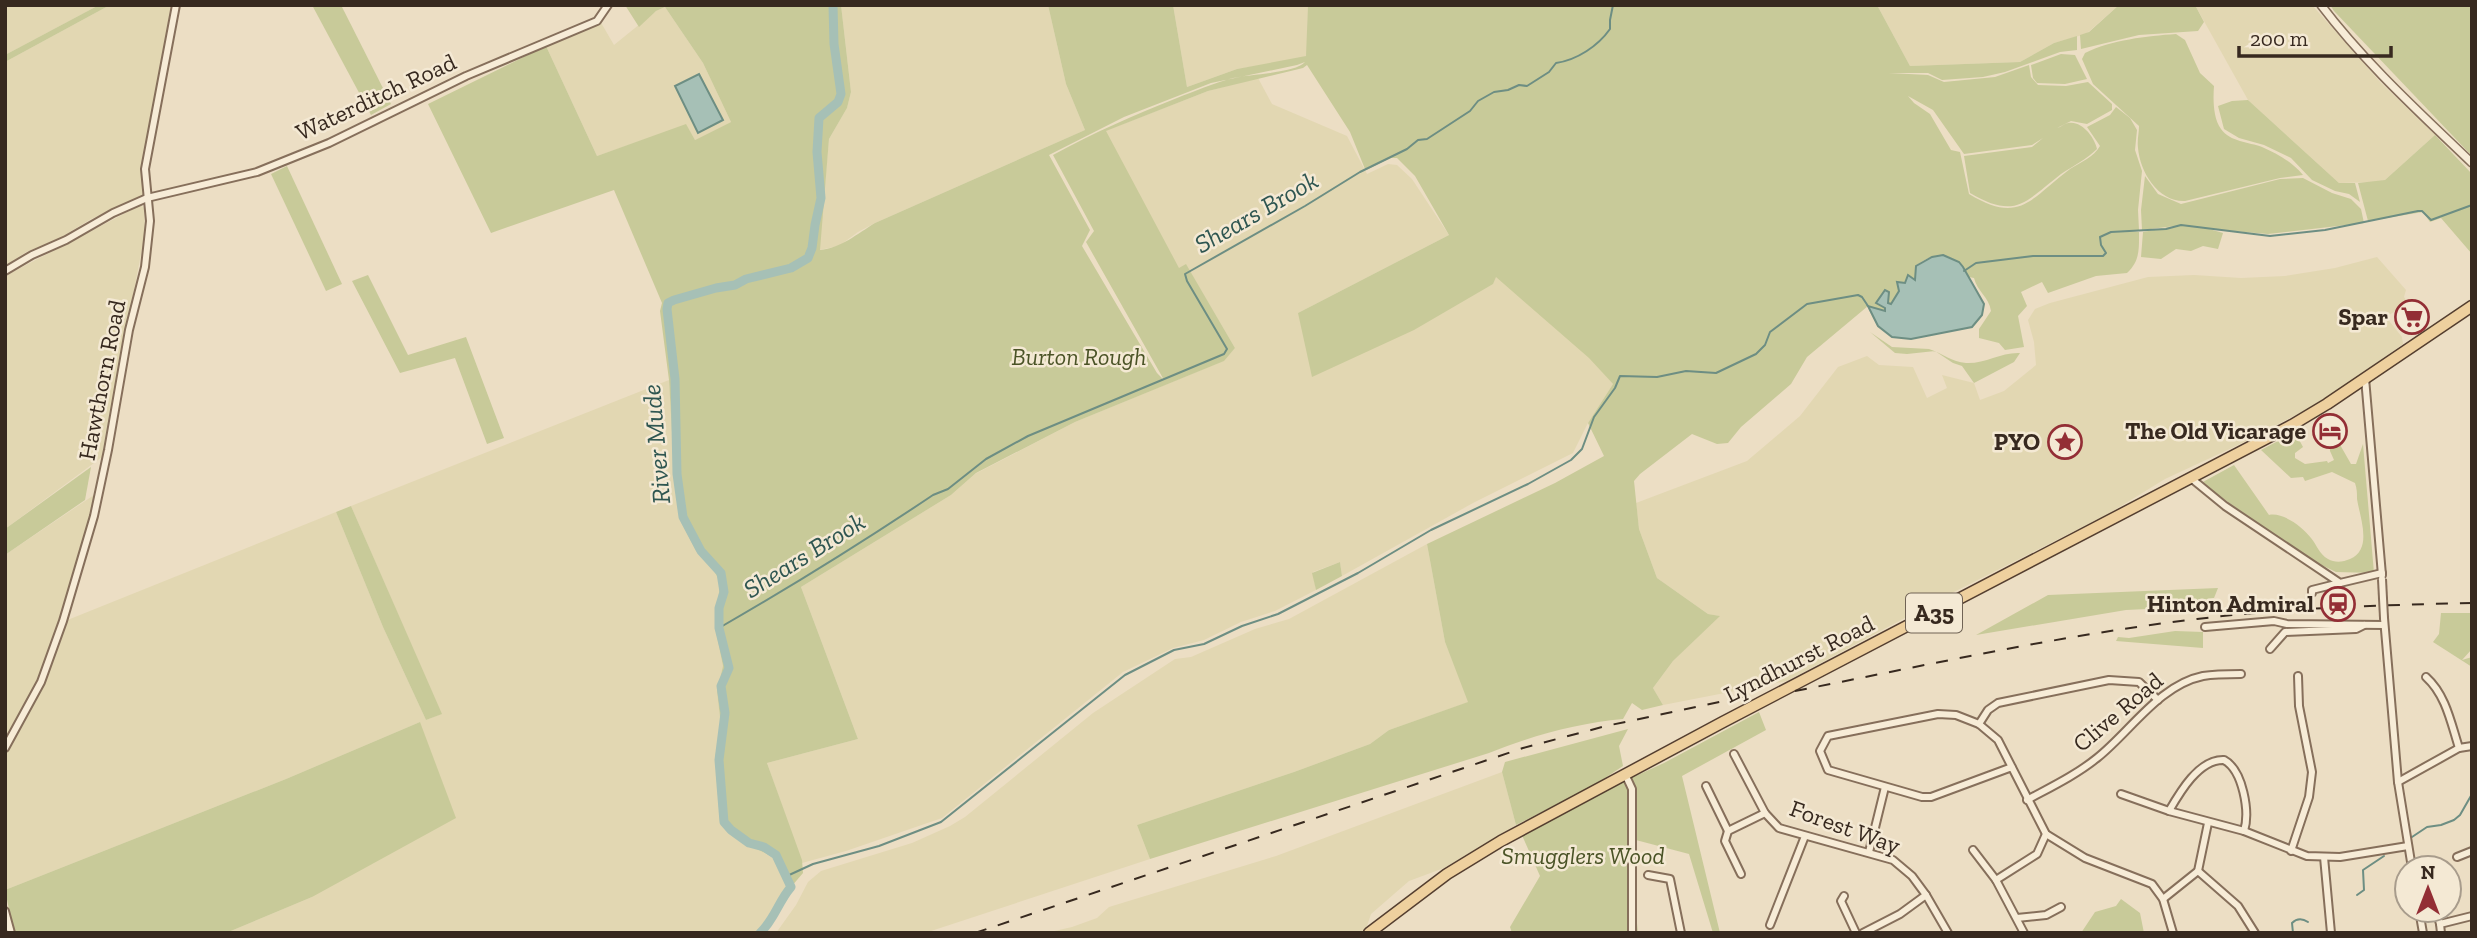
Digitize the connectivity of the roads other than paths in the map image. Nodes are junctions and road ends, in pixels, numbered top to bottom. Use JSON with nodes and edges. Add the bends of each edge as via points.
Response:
{"nodes":[{"id":1,"x":176,"y":5,"type":"edge"},
{"id":2,"x":608,"y":5,"type":"edge"},
{"id":3,"x":2321,"y":5,"type":"edge"},
{"id":4,"x":2472,"y":163,"type":"edge"},
{"id":5,"x":147,"y":198,"type":"junction"},
{"id":6,"x":5,"y":271,"type":"edge"},
{"id":7,"x":2472,"y":306,"type":"edge"},
{"id":8,"x":2365,"y":378,"type":"junction"},
{"id":9,"x":2192,"y":479,"type":"junction"},
{"id":10,"x":2382,"y":576,"type":"junction"},
{"id":11,"x":2340,"y":583,"type":"junction"},
{"id":12,"x":2312,"y":590,"type":"dead end"},
{"id":13,"x":2384,"y":622,"type":"junction"},
{"id":14,"x":2365,"y":624,"type":"junction"},
{"id":15,"x":2205,"y":627,"type":"dead end"},
{"id":16,"x":2270,"y":649,"type":"dead end"},
{"id":17,"x":2241,"y":674,"type":"dead end"},
{"id":18,"x":2298,"y":676,"type":"dead end"},
{"id":19,"x":2426,"y":677,"type":"dead end"},
{"id":20,"x":2158,"y":700,"type":"junction"},
{"id":21,"x":1979,"y":724,"type":"junction"},
{"id":22,"x":2472,"y":747,"type":"edge"},
{"id":23,"x":5,"y":748,"type":"edge"},
{"id":24,"x":2459,"y":748,"type":"junction"},
{"id":25,"x":1734,"y":754,"type":"dead end"},
{"id":26,"x":2012,"y":766,"type":"junction"},
{"id":27,"x":1625,"y":774,"type":"junction"},
{"id":28,"x":2398,"y":782,"type":"junction"},
{"id":29,"x":1706,"y":786,"type":"dead end"},
{"id":30,"x":1885,"y":788,"type":"junction"},
{"id":31,"x":2121,"y":794,"type":"dead end"},
{"id":32,"x":2027,"y":800,"type":"junction"},
{"id":33,"x":2169,"y":811,"type":"junction"},
{"id":34,"x":1765,"y":813,"type":"junction"},
{"id":35,"x":2208,"y":823,"type":"junction"},
{"id":36,"x":1728,"y":831,"type":"junction"},
{"id":37,"x":2244,"y":831,"type":"junction"},
{"id":38,"x":2046,"y":834,"type":"junction"},
{"id":39,"x":1805,"y":836,"type":"junction"},
{"id":40,"x":2408,"y":846,"type":"junction"},
{"id":41,"x":1973,"y":850,"type":"dead end"},
{"id":42,"x":2291,"y":851,"type":"junction"},
{"id":43,"x":1869,"y":852,"type":"junction"},
{"id":44,"x":2409,"y":854,"type":"edge"},
{"id":45,"x":2324,"y":857,"type":"junction"},
{"id":46,"x":2198,"y":871,"type":"junction"},
{"id":47,"x":1648,"y":874,"type":"dead end"},
{"id":48,"x":1741,"y":874,"type":"dead end"},
{"id":49,"x":1996,"y":880,"type":"junction"},
{"id":50,"x":1926,"y":895,"type":"junction"},
{"id":51,"x":1840,"y":899,"type":"dead end"},
{"id":52,"x":2163,"y":899,"type":"junction"},
{"id":53,"x":2061,"y":907,"type":"dead end"},
{"id":54,"x":5,"y":911,"type":"edge"},
{"id":55,"x":2017,"y":918,"type":"junction"},
{"id":56,"x":1770,"y":925,"type":"dead end"},
{"id":57,"x":11,"y":933,"type":"edge"},
{"id":58,"x":1369,"y":933,"type":"edge"},
{"id":59,"x":1632,"y":933,"type":"edge"},
{"id":60,"x":1681,"y":933,"type":"edge"},
{"id":61,"x":1856,"y":933,"type":"edge"},
{"id":62,"x":1863,"y":933,"type":"edge"},
{"id":63,"x":1948,"y":933,"type":"edge"},
{"id":64,"x":2024,"y":933,"type":"edge"},
{"id":65,"x":2173,"y":933,"type":"edge"},
{"id":66,"x":2255,"y":933,"type":"edge"},
{"id":67,"x":2331,"y":933,"type":"edge"}],
"edges":[{"from":1,"to":5,"type":"street","name":"Hawthorn Road","via":[[145,169]]},
{"from":2,"to":5,"type":"street","name":"Waterditch Road","via":[[597,21],[466,76],[329,143],[257,172]]},
{"from":3,"to":4,"type":"street","via":[[2387,81]]},
{"from":5,"to":6,"type":"street","name":"Waterditch Road"},
{"from":5,"to":23,"type":"street","name":"Hawthorn Road","via":[[145,267],[93,516],[41,682]]},
{"from":7,"to":8,"type":"main road","name":"Lyndhurst Road","number":"A35"},
{"from":8,"to":9,"type":"main road","name":"Lyndhurst Road","number":"A35","via":[[2292,425]]},
{"from":8,"to":10,"type":"street"},
{"from":9,"to":11,"type":"street"},
{"from":9,"to":27,"type":"main road","name":"Lyndhurst Road","number":"A35"},
{"from":10,"to":11,"type":"street"},
{"from":10,"to":13,"type":"street","bridge":true},
{"from":11,"to":12,"type":"street"},
{"from":13,"to":14,"type":"street"},
{"from":13,"to":28,"type":"street"},
{"from":14,"to":15,"type":"street","via":[[2274,621]]},
{"from":14,"to":16,"type":"street","via":[[2356,629],[2285,632]]},
{"from":17,"to":20,"type":"street","name":"Clive Road","via":[[2202,676]]},
{"from":18,"to":42,"type":"street","via":[[2312,772],[2309,797]]},
{"from":19,"to":24,"type":"street","via":[[2445,703]]},
{"from":20,"to":21,"type":"street","via":[[2139,682],[2109,680],[1998,703]]},
{"from":20,"to":32,"type":"street","name":"Clive Road","via":[[2096,758]]},
{"from":21,"to":26,"type":"street","via":[[1998,740]]},
{"from":21,"to":30,"type":"street","via":[[1938,714],[1828,736],[1820,751],[1828,770]]},
{"from":22,"to":24,"type":"street"},
{"from":24,"to":28,"type":"street"},
{"from":25,"to":34,"type":"street","name":"Forest Way"},
{"from":26,"to":30,"type":"street","via":[[1931,797]]},
{"from":26,"to":32,"type":"street"},
{"from":27,"to":58,"type":"main road","name":"Lyndhurst Road","number":"A35","via":[[1447,874]]},
{"from":27,"to":59,"type":"street","via":[[1632,789]]},
{"from":28,"to":40,"type":"street"},
{"from":29,"to":36,"type":"street"},
{"from":30,"to":43,"type":"street"},
{"from":31,"to":33,"type":"street"},
{"from":32,"to":38,"type":"street"},
{"from":33,"to":35,"type":"street"},
{"from":33,"to":37,"type":"street","via":[[2203,766],[2224,760],[2238,776],[2247,813]]},
{"from":34,"to":36,"type":"street"},
{"from":34,"to":39,"type":"street","name":"Forest Way","via":[[1779,828]]},
{"from":35,"to":37,"type":"street"},
{"from":35,"to":46,"type":"street"},
{"from":36,"to":48,"type":"street","via":[[1725,841]]},
{"from":37,"to":42,"type":"street"},
{"from":38,"to":49,"type":"street","via":[[2037,853]]},
{"from":38,"to":52,"type":"street","via":[[2085,858],[2152,884]]},
{"from":39,"to":43,"type":"street","name":"Forest Way"},
{"from":39,"to":56,"type":"street"},
{"from":40,"to":44,"type":"street"},
{"from":40,"to":45,"type":"street"},
{"from":41,"to":49,"type":"street"},
{"from":42,"to":45,"type":"street"},
{"from":43,"to":50,"type":"street","name":"Forest Way","via":[[1892,860]]},
{"from":45,"to":67,"type":"street"},
{"from":46,"to":52,"type":"street"},
{"from":46,"to":66,"type":"street","via":[[2238,906]]},
{"from":47,"to":60,"type":"street","via":[[1670,879]]},
{"from":49,"to":55,"type":"street"},
{"from":50,"to":62,"type":"street"},
{"from":50,"to":63,"type":"street","name":"Forest Way"},
{"from":51,"to":61,"type":"street"},
{"from":52,"to":65,"type":"street"},
{"from":53,"to":55,"type":"street","via":[[2046,915]]},
{"from":54,"to":57,"type":"street"},
{"from":55,"to":64,"type":"street"}]}
